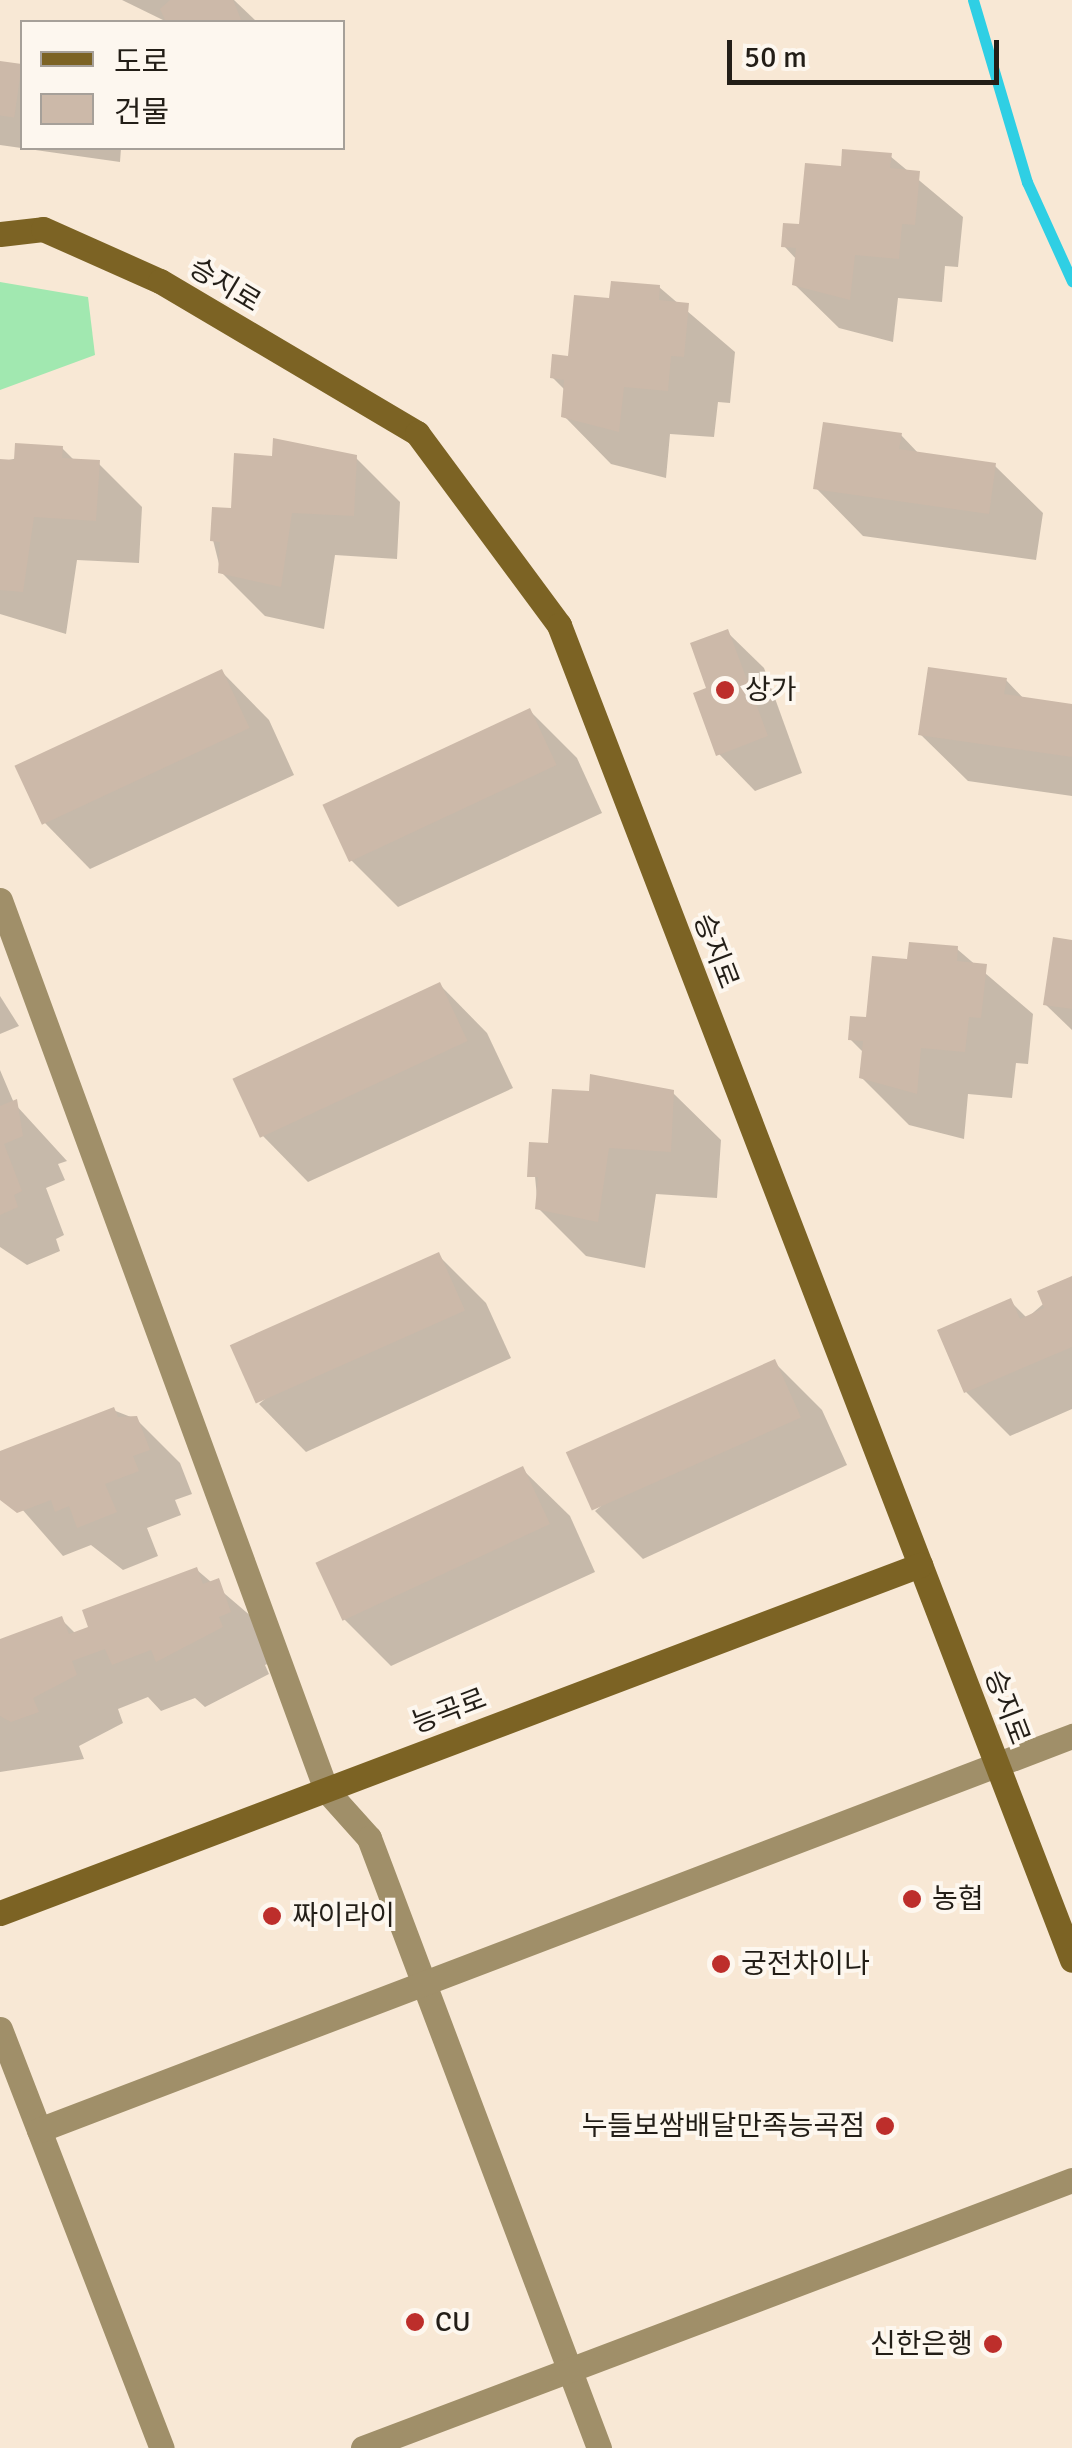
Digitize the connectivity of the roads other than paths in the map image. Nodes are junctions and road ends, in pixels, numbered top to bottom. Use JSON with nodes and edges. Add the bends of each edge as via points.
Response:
{"nodes":[{"id":1,"x":0,"y":234,"type":"edge"},
{"id":2,"x":0,"y":900,"type":"edge"},
{"id":3,"x":920,"y":1564,"type":"junction"},
{"id":4,"x":1072,"y":1736,"type":"edge"},
{"id":5,"x":996,"y":1764,"type":"junction"},
{"id":6,"x":326,"y":1790,"type":"junction"},
{"id":7,"x":0,"y":1913,"type":"edge"},
{"id":8,"x":1072,"y":1960,"type":"edge"},
{"id":9,"x":418,"y":1985,"type":"junction"},
{"id":10,"x":0,"y":2028,"type":"edge"},
{"id":11,"x":39,"y":2130,"type":"junction"},
{"id":12,"x":1072,"y":2180,"type":"edge"},
{"id":13,"x":571,"y":2370,"type":"junction"},
{"id":14,"x":162,"y":2448,"type":"edge"},
{"id":15,"x":364,"y":2448,"type":"edge"},
{"id":16,"x":599,"y":2448,"type":"edge"}],
"edges":[{"from":1,"to":3,"type":"street","name":"승지로","via":[[43,229],[160,280],[417,433],[559,625]]},
{"from":2,"to":6,"type":"street"},
{"from":3,"to":5,"type":"street","name":"승지로"},
{"from":3,"to":6,"type":"street","name":"능곡로"},
{"from":4,"to":5,"type":"street"},
{"from":5,"to":8,"type":"street","name":"승지로"},
{"from":5,"to":9,"type":"street"},
{"from":6,"to":7,"type":"street","name":"능곡로"},
{"from":6,"to":9,"type":"street","via":[[369,1838]]},
{"from":9,"to":11,"type":"street"},
{"from":9,"to":13,"type":"street"},
{"from":10,"to":11,"type":"street"},
{"from":11,"to":14,"type":"street"},
{"from":12,"to":13,"type":"street"},
{"from":13,"to":15,"type":"street"},
{"from":13,"to":16,"type":"street"}]}
